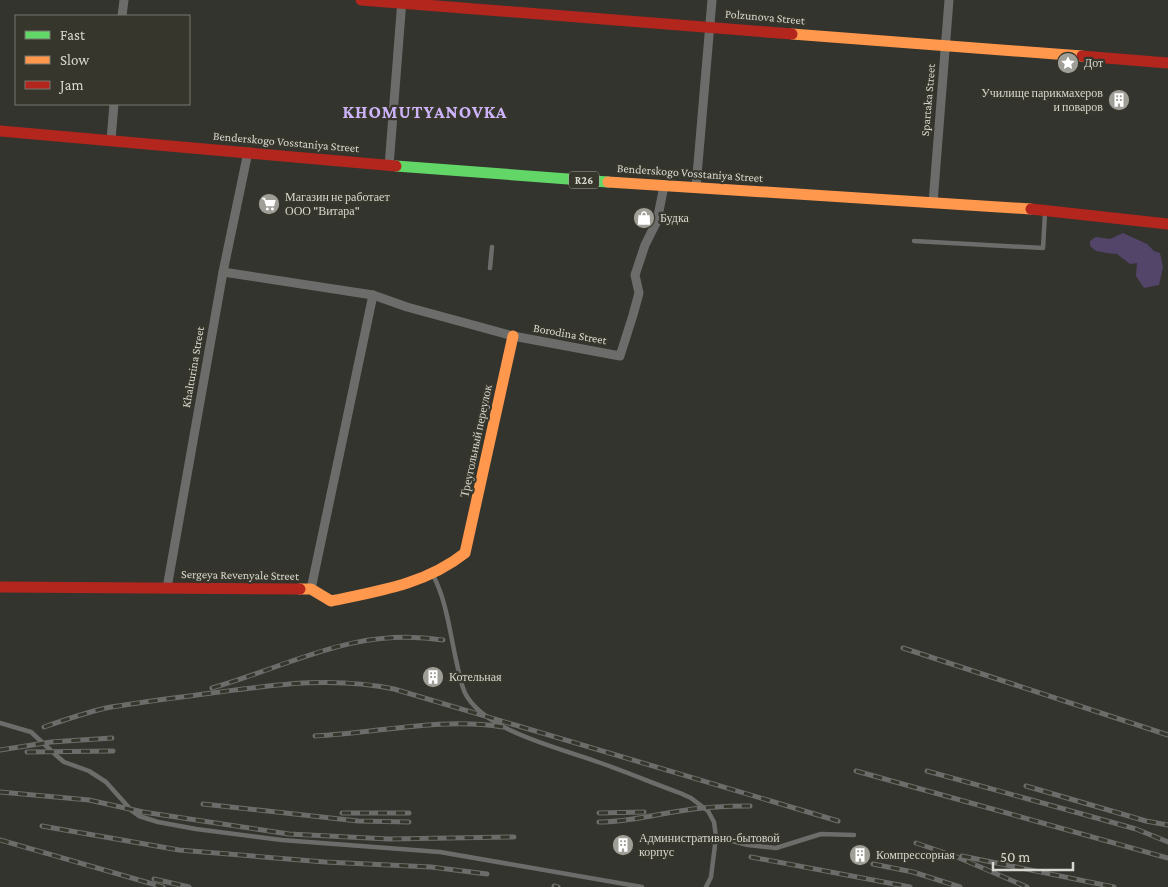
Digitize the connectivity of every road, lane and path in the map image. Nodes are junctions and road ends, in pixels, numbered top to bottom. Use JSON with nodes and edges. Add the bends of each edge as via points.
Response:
{"nodes":[{"id":1,"x":124,"y":0,"type":"edge"},
{"id":2,"x":360,"y":0,"type":"edge"},
{"id":3,"x":712,"y":0,"type":"edge"},
{"id":4,"x":949,"y":0,"type":"edge"},
{"id":5,"x":402,"y":2,"type":"edge"},
{"id":6,"x":122,"y":15,"type":"edge"},
{"id":7,"x":710,"y":27,"type":"junction"},
{"id":8,"x":945,"y":46,"type":"junction"},
{"id":9,"x":1168,"y":62,"type":"edge"},
{"id":10,"x":114,"y":105,"type":"edge"},
{"id":11,"x":0,"y":131,"type":"edge"},
{"id":12,"x":110,"y":140,"type":"junction"},
{"id":13,"x":248,"y":152,"type":"junction"},
{"id":14,"x":389,"y":166,"type":"junction"},
{"id":15,"x":664,"y":186,"type":"junction"},
{"id":16,"x":696,"y":187,"type":"junction"},
{"id":17,"x":933,"y":203,"type":"junction"},
{"id":18,"x":1045,"y":210,"type":"junction"},
{"id":19,"x":1168,"y":224,"type":"edge"},
{"id":20,"x":914,"y":241,"type":"dead end"},
{"id":21,"x":492,"y":247,"type":"dead end"},
{"id":22,"x":490,"y":268,"type":"dead end"},
{"id":23,"x":223,"y":272,"type":"junction"},
{"id":24,"x":372,"y":295,"type":"junction"},
{"id":25,"x":513,"y":336,"type":"junction"},
{"id":26,"x":465,"y":553,"type":"joint"},
{"id":27,"x":432,"y":573,"type":"junction"},
{"id":28,"x":0,"y":587,"type":"edge"},
{"id":29,"x":167,"y":588,"type":"junction"},
{"id":30,"x":312,"y":589,"type":"junction"},
{"id":31,"x":0,"y":723,"type":"edge"},
{"id":32,"x":854,"y":835,"type":"dead end"},
{"id":33,"x":716,"y":837,"type":"junction"},
{"id":34,"x":642,"y":887,"type":"edge"},
{"id":35,"x":706,"y":887,"type":"edge"}],
"edges":[{"from":1,"to":6,"type":"street"},
{"from":2,"to":5,"type":"street","name":"Polzunova Street"},
{"from":3,"to":7,"type":"street"},
{"from":4,"to":8,"type":"street","name":"Spartaka Street"},
{"from":5,"to":7,"type":"street","name":"Polzunova Street"},
{"from":5,"to":14,"type":"street"},
{"from":7,"to":8,"type":"street","name":"Polzunova Street"},
{"from":7,"to":16,"type":"street"},
{"from":8,"to":9,"type":"street","name":"Polzunova Street"},
{"from":8,"to":17,"type":"street","name":"Spartaka Street"},
{"from":10,"to":12,"type":"street"},
{"from":11,"to":12,"type":"street","name":"Benderskogo Vosstaniya Street","number":"R26"},
{"from":12,"to":13,"type":"street","name":"Benderskogo Vosstaniya Street","number":"R26"},
{"from":13,"to":14,"type":"street","name":"Benderskogo Vosstaniya Street","number":"R26"},
{"from":13,"to":23,"type":"street","name":"Khalturina Street"},
{"from":14,"to":15,"type":"street","name":"Benderskogo Vosstaniya Street","number":"R26"},
{"from":15,"to":16,"type":"street","name":"Benderskogo Vosstaniya Street","number":"R26"},
{"from":15,"to":25,"type":"street","name":"Borodina Street","via":[[657,221],[635,275],[638,293],[634,315],[620,356]]},
{"from":16,"to":17,"type":"street","name":"Benderskogo Vosstaniya Street","number":"R26"},
{"from":17,"to":18,"type":"street","name":"Benderskogo Vosstaniya Street","number":"R26"},
{"from":18,"to":19,"type":"street","name":"Benderskogo Vosstaniya Street","number":"R26"},
{"from":18,"to":20,"type":"lane","via":[[1043,248]]},
{"from":21,"to":22,"type":"lane"},
{"from":23,"to":24,"type":"street","name":"Borodina Street"},
{"from":23,"to":29,"type":"street","name":"Khalturina Street"},
{"from":24,"to":25,"type":"street","name":"Borodina Street"},
{"from":24,"to":30,"type":"street"},
{"from":25,"to":26,"type":"street","name":"Треугольный переулок"},
{"from":26,"to":27,"type":"street","name":"Sergeya Revenyale Street"},
{"from":27,"to":30,"type":"street","name":"Sergeya Revenyale Street","via":[[408,583],[331,601]]},
{"from":27,"to":33,"type":"lane","via":[[445,608],[464,692],[477,709],[528,738],[691,798],[710,814]]},
{"from":28,"to":29,"type":"street","name":"Sergeya Revenyale Street"},
{"from":29,"to":30,"type":"street","name":"Sergeya Revenyale Street"},
{"from":31,"to":34,"type":"lane","via":[[31,732],[64,762],[106,782],[132,812],[158,822],[263,838],[440,852]]},
{"from":32,"to":33,"type":"lane","via":[[821,834],[776,848]]},
{"from":33,"to":35,"type":"lane","via":[[711,877]]}]}
